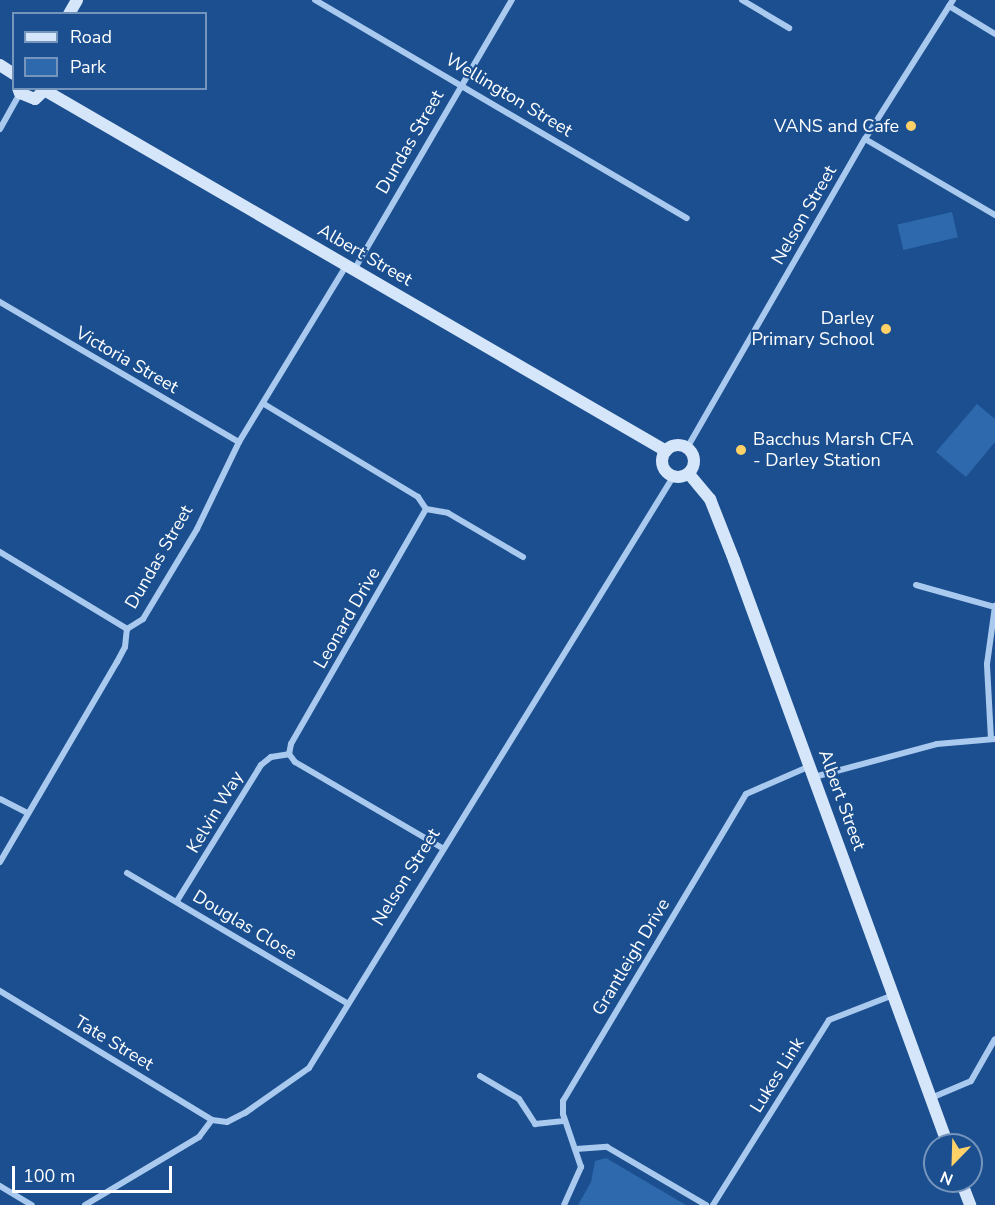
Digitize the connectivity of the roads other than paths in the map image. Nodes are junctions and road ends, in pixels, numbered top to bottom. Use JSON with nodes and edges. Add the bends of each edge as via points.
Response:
{"nodes":[{"id":1,"x":315,"y":0,"type":"edge"},
{"id":2,"x":512,"y":0,"type":"edge"},
{"id":3,"x":742,"y":0,"type":"edge"},
{"id":4,"x":951,"y":3,"type":"edge"},
{"id":5,"x":789,"y":28,"type":"dead end"},
{"id":6,"x":995,"y":34,"type":"edge"},
{"id":7,"x":461,"y":84,"type":"junction"},
{"id":8,"x":47,"y":90,"type":"edge"},
{"id":9,"x":19,"y":91,"type":"edge"},
{"id":10,"x":0,"y":129,"type":"edge"},
{"id":11,"x":865,"y":139,"type":"junction"},
{"id":12,"x":995,"y":215,"type":"edge"},
{"id":13,"x":687,"y":218,"type":"dead end"},
{"id":14,"x":350,"y":267,"type":"junction"},
{"id":15,"x":0,"y":302,"type":"edge"},
{"id":16,"x":264,"y":404,"type":"junction"},
{"id":17,"x":239,"y":442,"type":"junction"},
{"id":18,"x":687,"y":448,"type":"junction"},
{"id":19,"x":666,"y":451,"type":"junction"},
{"id":20,"x":689,"y":474,"type":"junction"},
{"id":21,"x":673,"y":477,"type":"junction"},
{"id":22,"x":426,"y":509,"type":"junction"},
{"id":23,"x":0,"y":552,"type":"edge"},
{"id":24,"x":523,"y":557,"type":"dead end"},
{"id":25,"x":916,"y":585,"type":"dead end"},
{"id":26,"x":995,"y":607,"type":"edge"},
{"id":27,"x":127,"y":629,"type":"junction"},
{"id":28,"x":993,"y":739,"type":"edge"},
{"id":29,"x":290,"y":754,"type":"junction"},
{"id":30,"x":812,"y":772,"type":"junction"},
{"id":31,"x":0,"y":799,"type":"edge"},
{"id":32,"x":27,"y":813,"type":"junction"},
{"id":33,"x":442,"y":848,"type":"junction"},
{"id":34,"x":0,"y":862,"type":"edge"},
{"id":35,"x":128,"y":873,"type":"dead end"},
{"id":36,"x":177,"y":901,"type":"junction"},
{"id":37,"x":0,"y":991,"type":"edge"},
{"id":38,"x":894,"y":995,"type":"junction"},
{"id":39,"x":347,"y":1003,"type":"junction"},
{"id":40,"x":995,"y":1039,"type":"edge"},
{"id":41,"x":480,"y":1076,"type":"dead end"},
{"id":42,"x":931,"y":1098,"type":"junction"},
{"id":43,"x":212,"y":1120,"type":"junction"},
{"id":44,"x":565,"y":1121,"type":"junction"},
{"id":45,"x":944,"y":1133,"type":"edge"},
{"id":46,"x":576,"y":1149,"type":"junction"},
{"id":47,"x":0,"y":1186,"type":"edge"},
{"id":48,"x":32,"y":1205,"type":"edge"},
{"id":49,"x":85,"y":1205,"type":"edge"},
{"id":50,"x":564,"y":1205,"type":"edge"},
{"id":51,"x":706,"y":1205,"type":"edge"},
{"id":52,"x":713,"y":1205,"type":"edge"}],
"edges":[{"from":1,"to":7,"type":"street","name":"Wellington Street"},
{"from":2,"to":7,"type":"street","name":"Dundas Street"},
{"from":3,"to":5,"type":"street"},
{"from":4,"to":6,"type":"street"},
{"from":4,"to":11,"type":"street","name":"Nelson Street"},
{"from":7,"to":13,"type":"street","name":"Wellington Street"},
{"from":7,"to":14,"type":"street","name":"Dundas Street"},
{"from":8,"to":9,"type":"street","via":[[35,99]]},
{"from":8,"to":14,"type":"street","name":"Albert Street"},
{"from":9,"to":10,"type":"street"},
{"from":11,"to":12,"type":"street"},
{"from":11,"to":18,"type":"street","name":"Nelson Street"},
{"from":14,"to":16,"type":"street","name":"Dundas Street"},
{"from":14,"to":19,"type":"street","name":"Albert Street"},
{"from":15,"to":17,"type":"street","name":"Victoria Street"},
{"from":16,"to":17,"type":"street","name":"Dundas Street"},
{"from":16,"to":22,"type":"street","via":[[418,497]]},
{"from":17,"to":27,"type":"street","name":"Dundas Street","via":[[197,529],[143,619]]},
{"from":18,"to":19,"type":"street","via":[[676,445]]},
{"from":18,"to":20,"type":"street","via":[[694,459]]},
{"from":19,"to":21,"type":"street","via":[[662,466]]},
{"from":20,"to":21,"type":"street"},
{"from":20,"to":30,"type":"street","name":"Albert Street","via":[[710,499]]},
{"from":21,"to":33,"type":"street","name":"Nelson Street"},
{"from":22,"to":24,"type":"street","via":[[448,513]]},
{"from":22,"to":29,"type":"street","name":"Leonard Drive","via":[[291,744]]},
{"from":23,"to":27,"type":"street"},
{"from":25,"to":26,"type":"street"},
{"from":26,"to":28,"type":"street","via":[[987,664]]},
{"from":27,"to":32,"type":"street","name":"Dundas Street","via":[[117,662]]},
{"from":28,"to":30,"type":"street","name":"Grantleigh Drive","via":[[937,744]]},
{"from":29,"to":33,"type":"street","via":[[295,762]]},
{"from":29,"to":36,"type":"street","name":"Kelvin Way","via":[[271,757],[261,765]]},
{"from":30,"to":38,"type":"street","name":"Albert Street"},
{"from":30,"to":44,"type":"street","name":"Grantleigh Drive","via":[[746,794],[563,1101]]},
{"from":31,"to":32,"type":"street"},
{"from":32,"to":34,"type":"street","name":"Dundas Street"},
{"from":33,"to":39,"type":"street","name":"Nelson Street"},
{"from":35,"to":36,"type":"street","name":"Douglas Close"},
{"from":36,"to":39,"type":"street","name":"Douglas Close"},
{"from":37,"to":43,"type":"street","name":"Tate Street"},
{"from":38,"to":42,"type":"street","name":"Albert Street"},
{"from":38,"to":52,"type":"street","name":"Lukes Link","via":[[829,1020]]},
{"from":39,"to":43,"type":"street","name":"Nelson Street","via":[[306,1071],[245,1113],[227,1122]]},
{"from":40,"to":42,"type":"street","via":[[971,1081]]},
{"from":41,"to":44,"type":"street","via":[[519,1099],[535,1124]]},
{"from":42,"to":45,"type":"street","name":"Albert Street"},
{"from":43,"to":49,"type":"street","via":[[199,1137]]},
{"from":44,"to":46,"type":"street","name":"Grantleigh Drive"},
{"from":46,"to":50,"type":"street","name":"Grantleigh Drive","via":[[580,1174]]},
{"from":46,"to":51,"type":"street","via":[[607,1147]]},
{"from":47,"to":48,"type":"street"}]}
